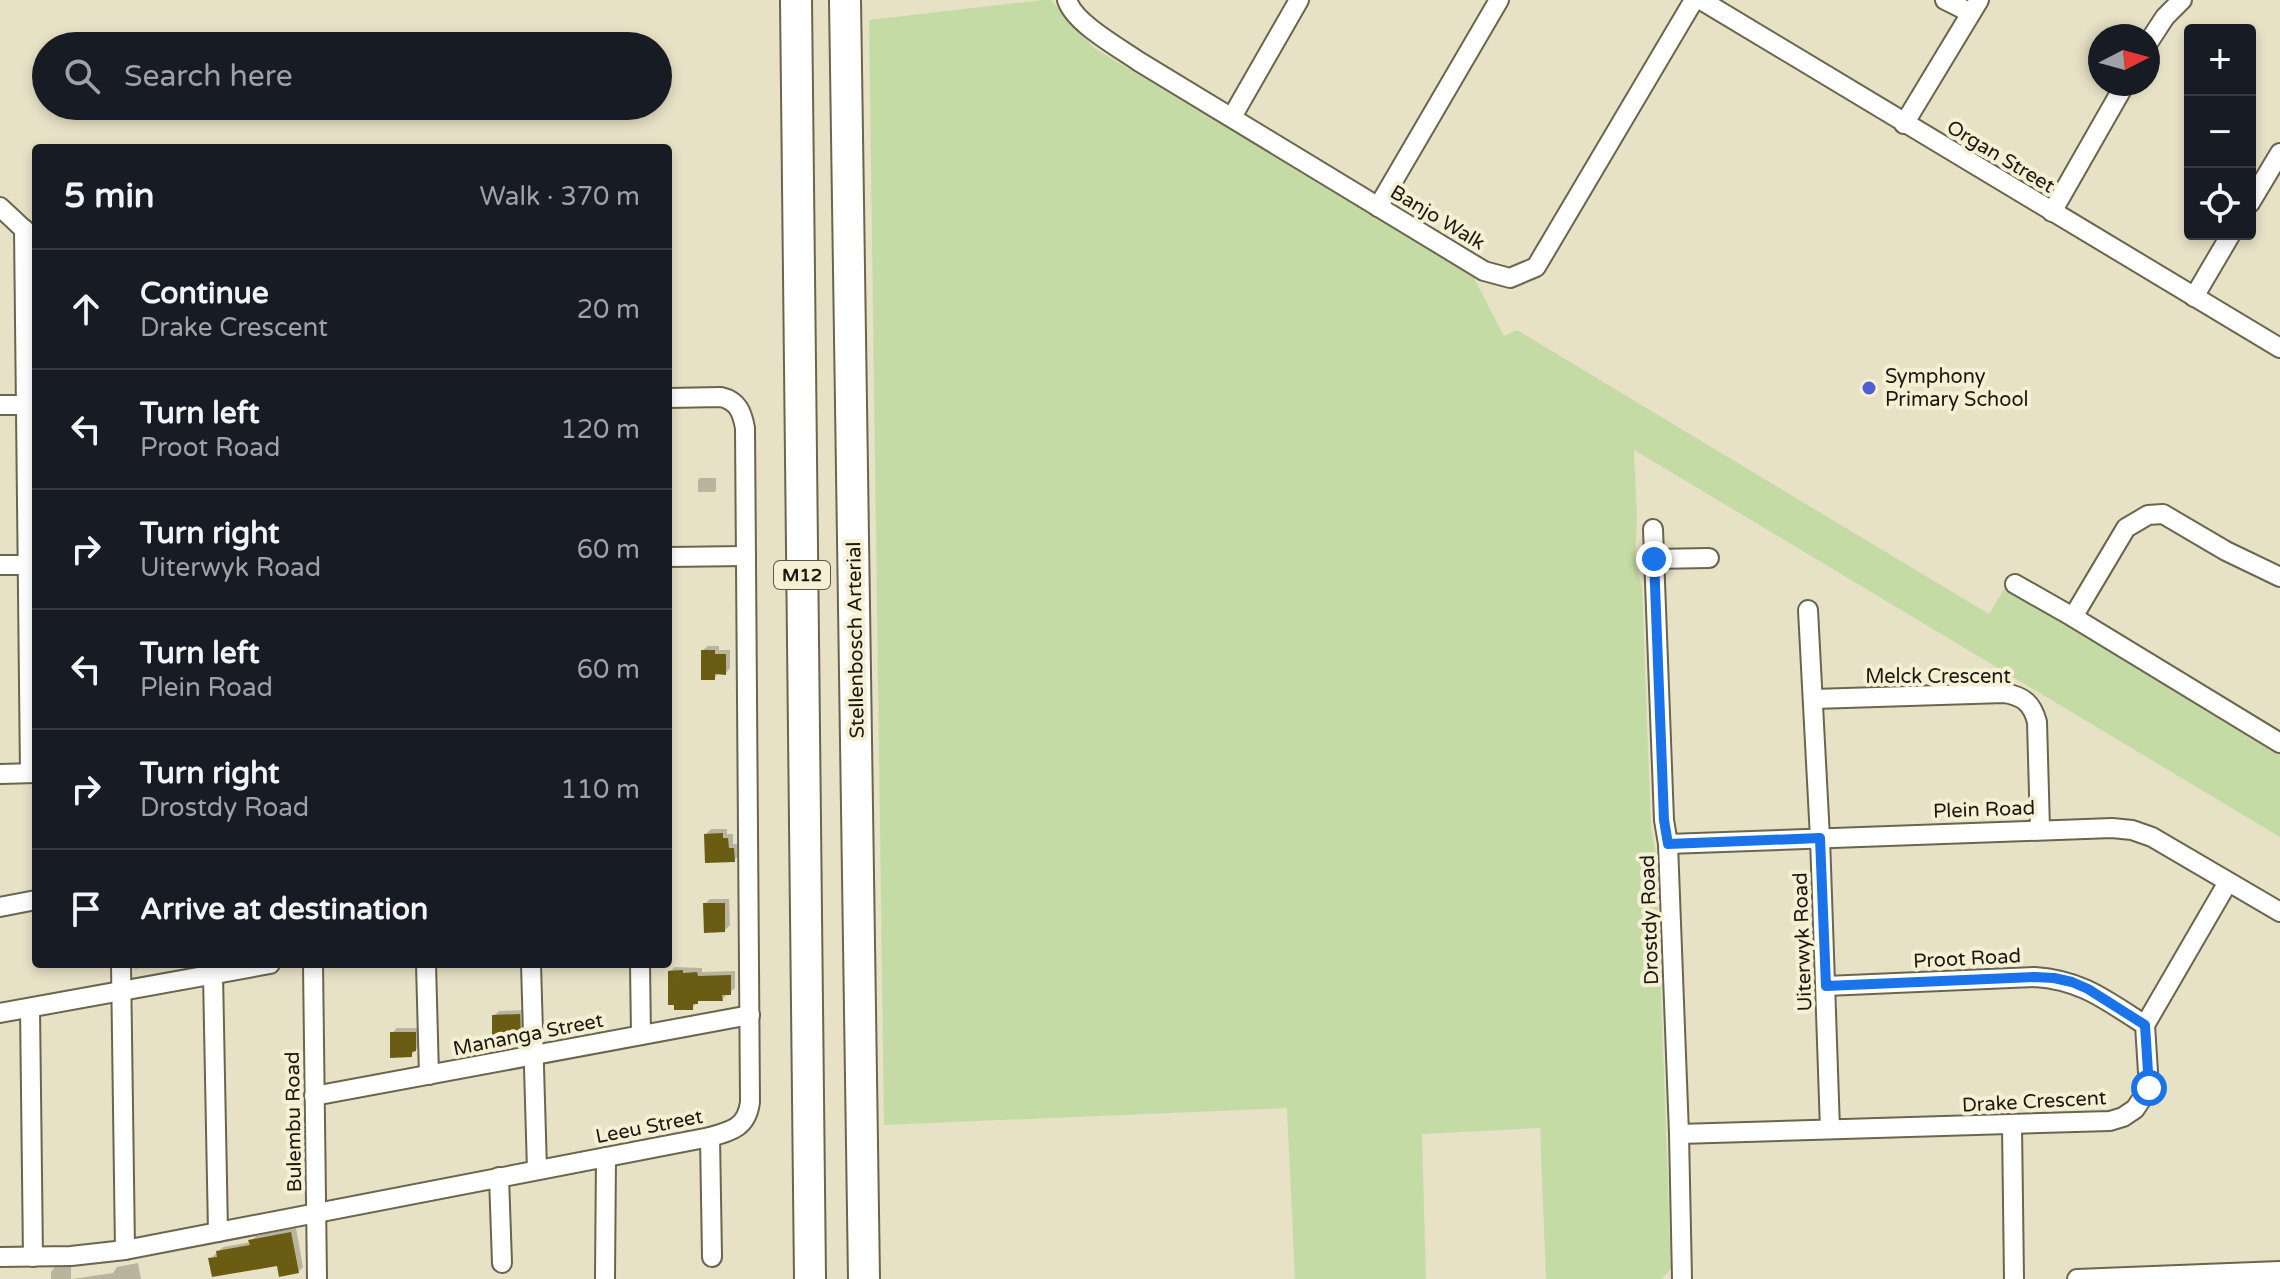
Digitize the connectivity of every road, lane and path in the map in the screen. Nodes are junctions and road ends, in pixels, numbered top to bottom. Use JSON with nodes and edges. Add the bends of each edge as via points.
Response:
{"nodes":[{"id":1,"x":796,"y":0,"type":"edge"},
{"id":2,"x":845,"y":0,"type":"edge"},
{"id":3,"x":1067,"y":0,"type":"edge"},
{"id":4,"x":1299,"y":0,"type":"edge"},
{"id":5,"x":1499,"y":0,"type":"edge"},
{"id":6,"x":1694,"y":0,"type":"edge"},
{"id":7,"x":1701,"y":0,"type":"edge"},
{"id":8,"x":1945,"y":0,"type":"edge"},
{"id":9,"x":2182,"y":0,"type":"edge"},
{"id":10,"x":1975,"y":6,"type":"edge"},
{"id":11,"x":2160,"y":25,"type":"edge"},
{"id":12,"x":2118,"y":96,"type":"edge"},
{"id":13,"x":1232,"y":117,"type":"junction"},
{"id":14,"x":1904,"y":124,"type":"junction"},
{"id":15,"x":2280,"y":153,"type":"edge"},
{"id":16,"x":2256,"y":193,"type":"edge"},
{"id":17,"x":0,"y":207,"type":"edge"},
{"id":18,"x":1378,"y":207,"type":"junction"},
{"id":19,"x":2052,"y":212,"type":"junction"},
{"id":20,"x":30,"y":235,"type":"edge"},
{"id":21,"x":2227,"y":240,"type":"edge"},
{"id":22,"x":2194,"y":297,"type":"junction"},
{"id":23,"x":2280,"y":348,"type":"edge"},
{"id":24,"x":672,"y":398,"type":"edge"},
{"id":25,"x":0,"y":405,"type":"edge"},
{"id":26,"x":32,"y":405,"type":"edge"},
{"id":27,"x":1653,"y":529,"type":"dead end"},
{"id":28,"x":746,"y":556,"type":"junction"},
{"id":29,"x":672,"y":557,"type":"edge"},
{"id":30,"x":1709,"y":558,"type":"dead end"},
{"id":31,"x":1654,"y":559,"type":"junction"},
{"id":32,"x":0,"y":565,"type":"edge"},
{"id":33,"x":32,"y":565,"type":"edge"},
{"id":34,"x":2279,"y":575,"type":"edge"},
{"id":35,"x":2015,"y":584,"type":"dead end"},
{"id":36,"x":1808,"y":610,"type":"dead end"},
{"id":37,"x":2073,"y":617,"type":"junction"},
{"id":38,"x":1814,"y":699,"type":"junction"},
{"id":39,"x":2280,"y":743,"type":"edge"},
{"id":40,"x":32,"y":773,"type":"edge"},
{"id":41,"x":0,"y":774,"type":"edge"},
{"id":42,"x":2040,"y":829,"type":"junction"},
{"id":43,"x":1820,"y":838,"type":"junction"},
{"id":44,"x":1668,"y":844,"type":"junction"},
{"id":45,"x":2228,"y":882,"type":"junction"},
{"id":46,"x":32,"y":901,"type":"edge"},
{"id":47,"x":0,"y":907,"type":"edge"},
{"id":48,"x":2280,"y":912,"type":"edge"},
{"id":49,"x":121,"y":968,"type":"edge"},
{"id":50,"x":247,"y":968,"type":"edge"},
{"id":51,"x":313,"y":968,"type":"edge"},
{"id":52,"x":426,"y":968,"type":"edge"},
{"id":53,"x":531,"y":968,"type":"edge"},
{"id":54,"x":640,"y":968,"type":"edge"},
{"id":55,"x":213,"y":974,"type":"junction"},
{"id":56,"x":1826,"y":986,"type":"junction"},
{"id":57,"x":121,"y":991,"type":"junction"},
{"id":58,"x":30,"y":1008,"type":"junction"},
{"id":59,"x":0,"y":1013,"type":"edge"},
{"id":60,"x":750,"y":1015,"type":"junction"},
{"id":61,"x":2145,"y":1025,"type":"junction"},
{"id":62,"x":641,"y":1035,"type":"junction"},
{"id":63,"x":534,"y":1055,"type":"junction"},
{"id":64,"x":429,"y":1075,"type":"junction"},
{"id":65,"x":314,"y":1096,"type":"junction"},
{"id":66,"x":2012,"y":1125,"type":"junction"},
{"id":67,"x":1830,"y":1129,"type":"junction"},
{"id":68,"x":1679,"y":1134,"type":"junction"},
{"id":69,"x":710,"y":1137,"type":"junction"},
{"id":70,"x":606,"y":1157,"type":"junction"},
{"id":71,"x":537,"y":1170,"type":"junction"},
{"id":72,"x":499,"y":1177,"type":"junction"},
{"id":73,"x":316,"y":1213,"type":"junction"},
{"id":74,"x":218,"y":1232,"type":"junction"},
{"id":75,"x":125,"y":1250,"type":"junction"},
{"id":76,"x":0,"y":1257,"type":"edge"},
{"id":77,"x":33,"y":1257,"type":"junction"},
{"id":78,"x":712,"y":1257,"type":"dead end"},
{"id":79,"x":502,"y":1263,"type":"dead end"},
{"id":80,"x":2280,"y":1271,"type":"edge"},
{"id":81,"x":2145,"y":1278,"type":"edge"},
{"id":82,"x":317,"y":1279,"type":"edge"},
{"id":83,"x":605,"y":1279,"type":"edge"},
{"id":84,"x":810,"y":1279,"type":"edge"},
{"id":85,"x":864,"y":1279,"type":"edge"},
{"id":86,"x":1682,"y":1279,"type":"edge"},
{"id":87,"x":2014,"y":1279,"type":"edge"},
{"id":88,"x":2077,"y":1279,"type":"edge"}],
"edges":[{"from":1,"to":84,"type":"main road","number":"M12"},
{"from":2,"to":85,"type":"main road","name":"Stellenbosch Arterial","number":"M12"},
{"from":3,"to":13,"type":"street","name":"Banjo Walk","via":[[1087,25]]},
{"from":4,"to":13,"type":"street"},
{"from":5,"to":18,"type":"street"},
{"from":6,"to":18,"type":"street","name":"Banjo Walk","via":[[1536,267],[1510,278],[1484,271]]},
{"from":7,"to":14,"type":"street","name":"Organ Street"},
{"from":8,"to":10,"type":"street"},
{"from":9,"to":11,"type":"street"},
{"from":10,"to":14,"type":"street"},
{"from":12,"to":19,"type":"street"},
{"from":13,"to":18,"type":"street","name":"Banjo Walk"},
{"from":14,"to":19,"type":"street","name":"Organ Street"},
{"from":15,"to":16,"type":"street"},
{"from":17,"to":20,"type":"street"},
{"from":19,"to":22,"type":"street","name":"Organ Street"},
{"from":20,"to":26,"type":"street"},
{"from":21,"to":22,"type":"street"},
{"from":22,"to":23,"type":"street","name":"Organ Street"},
{"from":24,"to":28,"type":"street","name":"Leeu Street","via":[[730,399],[743,414]]},
{"from":25,"to":26,"type":"street"},
{"from":26,"to":33,"type":"street"},
{"from":27,"to":31,"type":"street","name":"Drostdy Road"},
{"from":28,"to":29,"type":"street"},
{"from":28,"to":60,"type":"street","name":"Leeu Street"},
{"from":30,"to":31,"type":"street"},
{"from":31,"to":44,"type":"street","name":"Drostdy Road"},
{"from":32,"to":33,"type":"street"},
{"from":34,"to":37,"type":"street","via":[[2163,514],[2148,515],[2126,528]]},
{"from":35,"to":37,"type":"street"},
{"from":36,"to":38,"type":"street","name":"Uiterwyk Road"},
{"from":37,"to":39,"type":"street"},
{"from":38,"to":42,"type":"street","name":"Melck Crescent","via":[[2004,693],[2027,700],[2037,722]]},
{"from":38,"to":43,"type":"street","name":"Uiterwyk Road"},
{"from":40,"to":41,"type":"street"},
{"from":42,"to":43,"type":"street","name":"Plein Road"},
{"from":42,"to":45,"type":"street","name":"Plein Road","via":[[2132,830]]},
{"from":43,"to":44,"type":"street","name":"Plein Road"},
{"from":43,"to":56,"type":"street","name":"Uiterwyk Road"},
{"from":44,"to":68,"type":"street","name":"Drostdy Road"},
{"from":45,"to":48,"type":"street","name":"Plein Road"},
{"from":45,"to":61,"type":"street"},
{"from":46,"to":47,"type":"street"},
{"from":49,"to":57,"type":"street"},
{"from":50,"to":55,"type":"street"},
{"from":51,"to":65,"type":"street","name":"Bulembu Road"},
{"from":52,"to":64,"type":"street"},
{"from":53,"to":63,"type":"street"},
{"from":54,"to":62,"type":"street"},
{"from":55,"to":57,"type":"street"},
{"from":55,"to":74,"type":"street"},
{"from":56,"to":61,"type":"street","name":"Proot Road","via":[[2054,978],[2088,989]]},
{"from":56,"to":67,"type":"street","name":"Uiterwyk Road"},
{"from":57,"to":58,"type":"street"},
{"from":57,"to":75,"type":"street"},
{"from":58,"to":59,"type":"street"},
{"from":58,"to":77,"type":"street"},
{"from":60,"to":62,"type":"street","name":"Mananga Street"},
{"from":60,"to":69,"type":"street","name":"Leeu Street","via":[[749,1111],[734,1130]]},
{"from":61,"to":66,"type":"street","name":"Drake Crescent","via":[[2149,1088],[2135,1109],[2110,1121]]},
{"from":62,"to":63,"type":"street","name":"Mananga Street"},
{"from":63,"to":64,"type":"street","name":"Mananga Street"},
{"from":63,"to":71,"type":"street"},
{"from":64,"to":65,"type":"street","name":"Mananga Street"},
{"from":65,"to":73,"type":"street","name":"Bulembu Road"},
{"from":66,"to":67,"type":"street","name":"Drake Crescent"},
{"from":66,"to":87,"type":"street"},
{"from":67,"to":68,"type":"street","name":"Drake Crescent"},
{"from":68,"to":86,"type":"street","name":"Drostdy Road"},
{"from":69,"to":70,"type":"street","name":"Leeu Street"},
{"from":69,"to":78,"type":"street"},
{"from":70,"to":71,"type":"street","name":"Leeu Street"},
{"from":70,"to":83,"type":"street"},
{"from":71,"to":72,"type":"street","name":"Leeu Street"},
{"from":72,"to":73,"type":"street","name":"Leeu Street"},
{"from":72,"to":79,"type":"street"},
{"from":73,"to":74,"type":"street","name":"Leeu Street"},
{"from":73,"to":82,"type":"street","name":"Bulembu Road"},
{"from":74,"to":75,"type":"street","name":"Leeu Street"},
{"from":75,"to":77,"type":"street","name":"Leeu Street"},
{"from":76,"to":77,"type":"street","name":"Leeu Street"},
{"from":80,"to":81,"type":"street"},
{"from":81,"to":88,"type":"street"}]}
